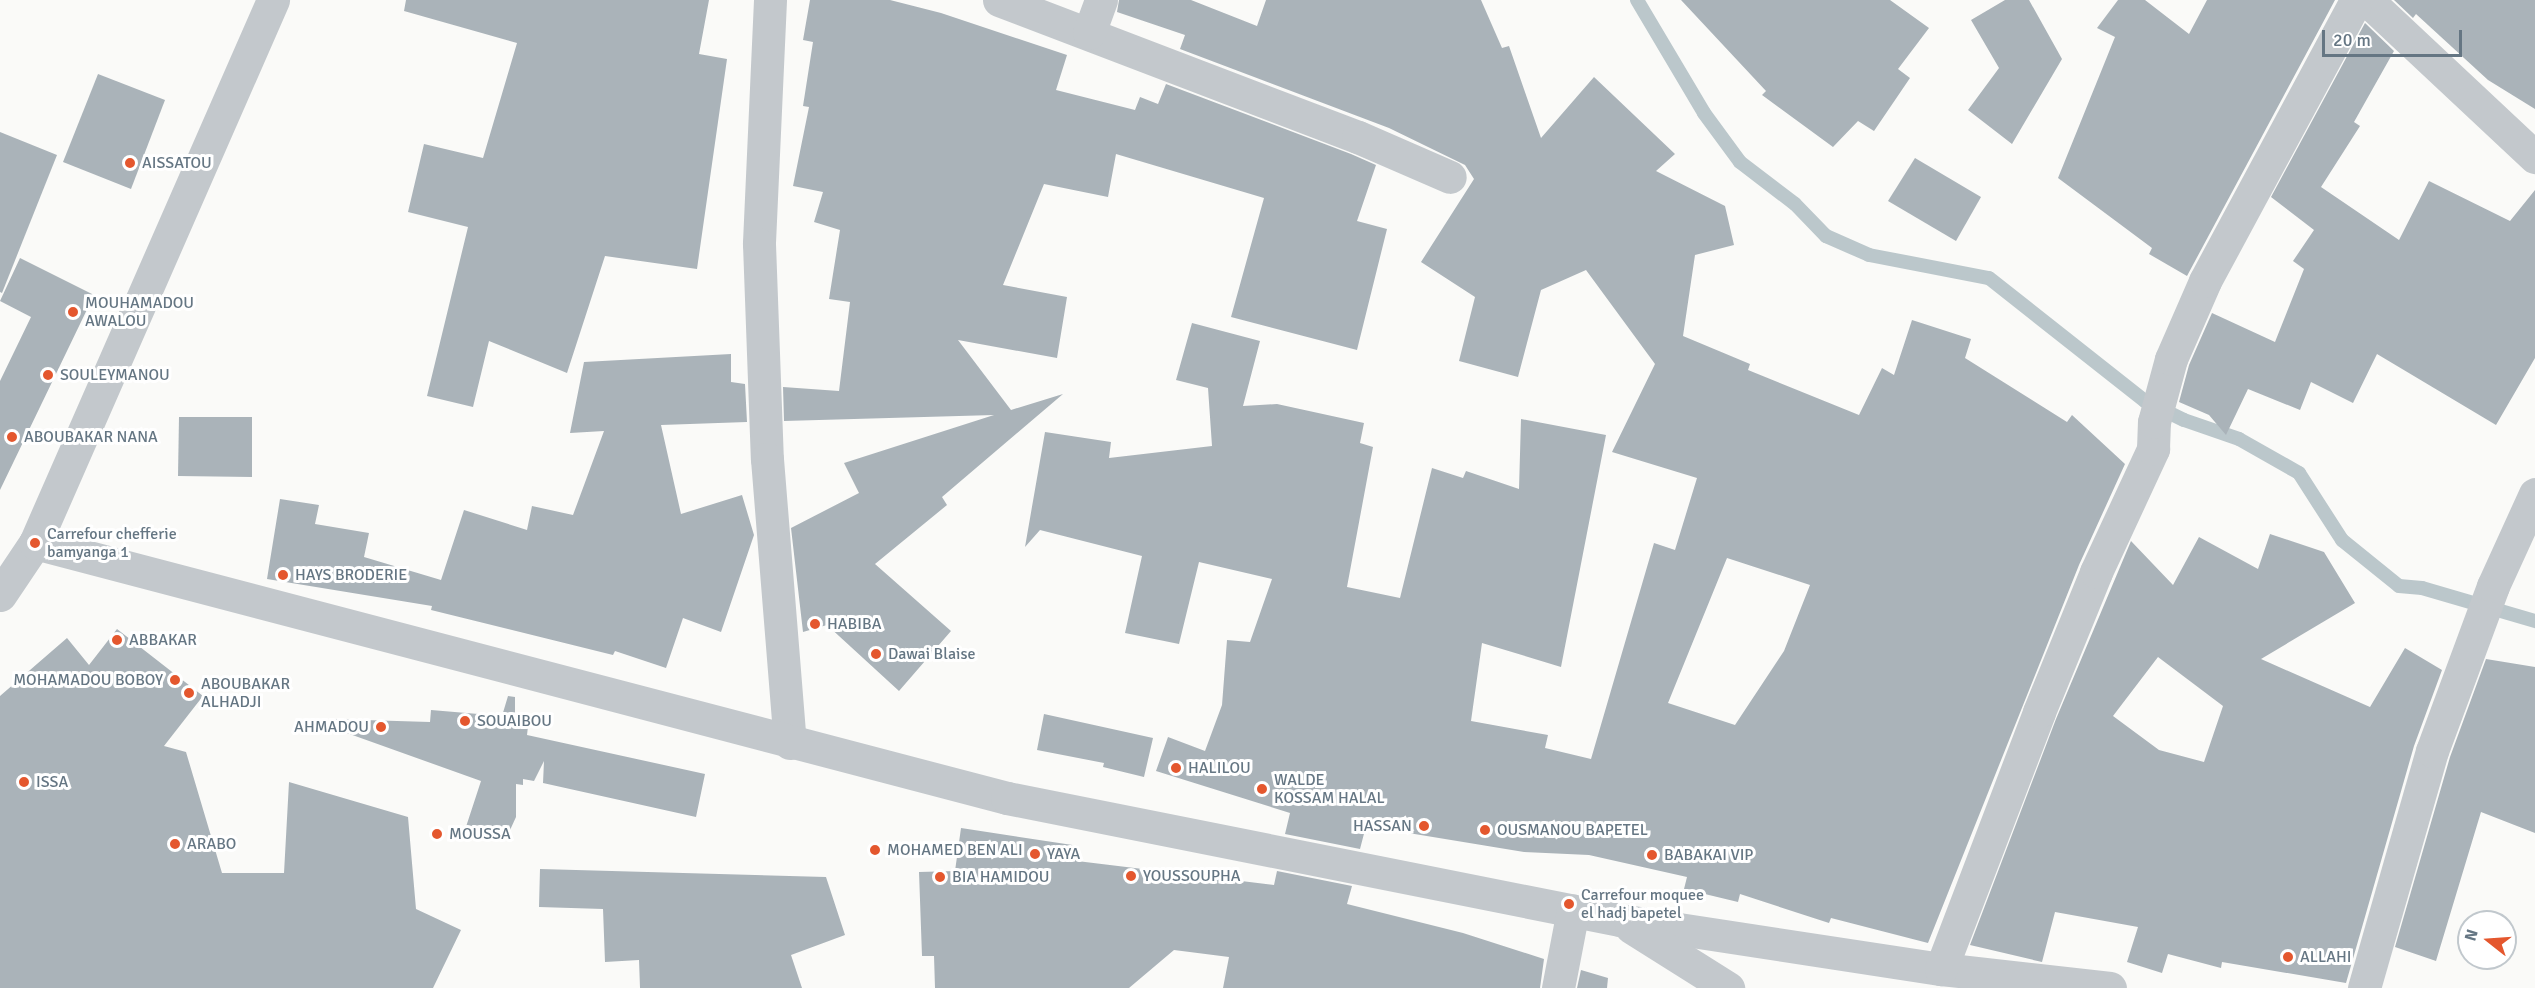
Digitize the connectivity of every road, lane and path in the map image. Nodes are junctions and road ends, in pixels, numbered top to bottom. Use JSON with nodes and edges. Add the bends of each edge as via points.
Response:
{"nodes":[{"id":1,"x":273,"y":0,"type":"edge"},
{"id":2,"x":770,"y":0,"type":"edge"},
{"id":3,"x":999,"y":0,"type":"edge"},
{"id":4,"x":1101,"y":0,"type":"edge"},
{"id":5,"x":2356,"y":0,"type":"edge"},
{"id":6,"x":2367,"y":0,"type":"edge"},
{"id":7,"x":1089,"y":33,"type":"junction"},
{"id":8,"x":2535,"y":156,"type":"edge"},
{"id":9,"x":1450,"y":177,"type":"dead end"},
{"id":10,"x":2535,"y":494,"type":"edge"},
{"id":11,"x":35,"y":543,"type":"junction"},
{"id":12,"x":0,"y":595,"type":"edge"},
{"id":13,"x":790,"y":743,"type":"junction"},
{"id":14,"x":1573,"y":910,"type":"junction"},
{"id":15,"x":1620,"y":920,"type":"junction"},
{"id":16,"x":1941,"y":969,"type":"junction"},
{"id":17,"x":1558,"y":988,"type":"edge"},
{"id":18,"x":1728,"y":988,"type":"edge"},
{"id":19,"x":2110,"y":988,"type":"edge"},
{"id":20,"x":2364,"y":988,"type":"edge"}],
"edges":[{"from":1,"to":11,"type":"street"},
{"from":2,"to":13,"type":"street","via":[[759,244],[767,459]]},
{"from":3,"to":7,"type":"street"},
{"from":4,"to":7,"type":"street"},
{"from":5,"to":16,"type":"street","via":[[2205,281],[2171,359],[2157,411],[2154,449],[2069,637]]},
{"from":6,"to":8,"type":"street"},
{"from":7,"to":9,"type":"street","via":[[1358,136]]},
{"from":10,"to":20,"type":"street","via":[[2493,585],[2432,751]]},
{"from":11,"to":12,"type":"street"},
{"from":11,"to":13,"type":"street"},
{"from":13,"to":14,"type":"street","via":[[1007,798]]},
{"from":14,"to":15,"type":"street"},
{"from":14,"to":17,"type":"street"},
{"from":15,"to":16,"type":"street"},
{"from":15,"to":18,"type":"street"},
{"from":16,"to":19,"type":"street"}]}
